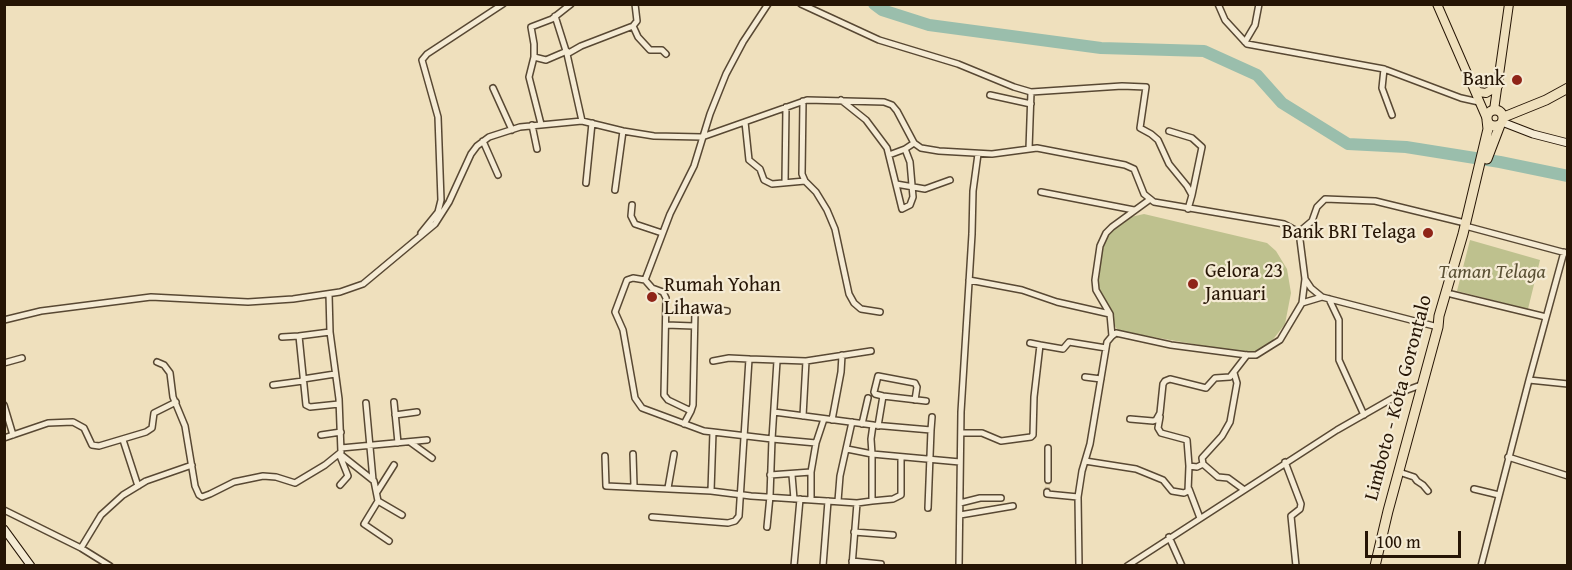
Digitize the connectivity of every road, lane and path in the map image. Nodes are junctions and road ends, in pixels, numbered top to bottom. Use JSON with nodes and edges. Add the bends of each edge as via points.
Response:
{"nodes":[{"id":1,"x":503,"y":4,"type":"edge"},
{"id":2,"x":571,"y":4,"type":"edge"},
{"id":3,"x":635,"y":4,"type":"edge"},
{"id":4,"x":768,"y":4,"type":"edge"},
{"id":5,"x":801,"y":4,"type":"edge"},
{"id":6,"x":1218,"y":4,"type":"edge"},
{"id":7,"x":1259,"y":4,"type":"edge"},
{"id":8,"x":1437,"y":4,"type":"edge"},
{"id":9,"x":1509,"y":4,"type":"edge"},
{"id":10,"x":555,"y":16,"type":"junction"},
{"id":11,"x":633,"y":26,"type":"junction"},
{"id":12,"x":1245,"y":42,"type":"junction"},
{"id":13,"x":567,"y":52,"type":"junction"},
{"id":14,"x":666,"y":54,"type":"dead end"},
{"id":15,"x":534,"y":57,"type":"junction"},
{"id":16,"x":1384,"y":69,"type":"junction"},
{"id":17,"x":1473,"y":86,"type":"junction"},
{"id":18,"x":1498,"y":86,"type":"junction"},
{"id":19,"x":493,"y":88,"type":"dead end"},
{"id":20,"x":1568,"y":88,"type":"edge"},
{"id":21,"x":1030,"y":92,"type":"junction"},
{"id":22,"x":990,"y":95,"type":"dead end"},
{"id":23,"x":841,"y":100,"type":"junction"},
{"id":24,"x":803,"y":101,"type":"junction"},
{"id":25,"x":1479,"y":102,"type":"junction"},
{"id":26,"x":1030,"y":104,"type":"junction"},
{"id":27,"x":786,"y":107,"type":"junction"},
{"id":28,"x":1392,"y":115,"type":"dead end"},
{"id":29,"x":1490,"y":115,"type":"junction"},
{"id":30,"x":582,"y":121,"type":"junction"},
{"id":31,"x":1502,"y":121,"type":"junction"},
{"id":32,"x":745,"y":122,"type":"junction"},
{"id":33,"x":592,"y":123,"type":"junction"},
{"id":34,"x":541,"y":124,"type":"junction"},
{"id":35,"x":532,"y":125,"type":"junction"},
{"id":36,"x":512,"y":130,"type":"junction"},
{"id":37,"x":623,"y":131,"type":"junction"},
{"id":38,"x":1170,"y":131,"type":"dead end"},
{"id":39,"x":702,"y":137,"type":"junction"},
{"id":40,"x":483,"y":141,"type":"junction"},
{"id":41,"x":914,"y":143,"type":"junction"},
{"id":42,"x":1568,"y":143,"type":"edge"},
{"id":43,"x":537,"y":149,"type":"dead end"},
{"id":44,"x":906,"y":149,"type":"junction"},
{"id":45,"x":1029,"y":149,"type":"junction"},
{"id":46,"x":1486,"y":150,"type":"junction"},
{"id":47,"x":889,"y":154,"type":"junction"},
{"id":48,"x":978,"y":154,"type":"junction"},
{"id":49,"x":498,"y":175,"type":"dead end"},
{"id":50,"x":950,"y":180,"type":"dead end"},
{"id":51,"x":805,"y":181,"type":"junction"},
{"id":52,"x":785,"y":182,"type":"junction"},
{"id":53,"x":586,"y":183,"type":"dead end"},
{"id":54,"x":896,"y":184,"type":"junction"},
{"id":55,"x":912,"y":188,"type":"junction"},
{"id":56,"x":615,"y":190,"type":"dead end"},
{"id":57,"x":1041,"y":192,"type":"dead end"},
{"id":58,"x":1192,"y":195,"type":"junction"},
{"id":59,"x":1149,"y":200,"type":"junction"},
{"id":60,"x":632,"y":205,"type":"dead end"},
{"id":61,"x":1188,"y":209,"type":"junction"},
{"id":62,"x":1134,"y":210,"type":"junction"},
{"id":63,"x":1467,"y":225,"type":"junction"},
{"id":64,"x":662,"y":232,"type":"junction"},
{"id":65,"x":1299,"y":232,"type":"junction"},
{"id":66,"x":417,"y":239,"type":"junction"},
{"id":67,"x":1566,"y":253,"type":"edge"},
{"id":68,"x":969,"y":279,"type":"junction"},
{"id":69,"x":1305,"y":279,"type":"junction"},
{"id":70,"x":645,"y":280,"type":"junction"},
{"id":71,"x":328,"y":294,"type":"junction"},
{"id":72,"x":1451,"y":294,"type":"junction"},
{"id":73,"x":1322,"y":297,"type":"junction"},
{"id":74,"x":1329,"y":299,"type":"junction"},
{"id":75,"x":1302,"y":303,"type":"junction"},
{"id":76,"x":727,"y":311,"type":"dead end"},
{"id":77,"x":880,"y":312,"type":"dead end"},
{"id":78,"x":1110,"y":314,"type":"junction"},
{"id":79,"x":1546,"y":317,"type":"junction"},
{"id":80,"x":4,"y":320,"type":"edge"},
{"id":81,"x":666,"y":325,"type":"junction"},
{"id":82,"x":694,"y":326,"type":"junction"},
{"id":83,"x":1438,"y":327,"type":"junction"},
{"id":84,"x":330,"y":332,"type":"junction"},
{"id":85,"x":299,"y":336,"type":"junction"},
{"id":86,"x":1112,"y":336,"type":"junction"},
{"id":87,"x":282,"y":337,"type":"dead end"},
{"id":88,"x":1030,"y":343,"type":"dead end"},
{"id":89,"x":1041,"y":345,"type":"junction"},
{"id":90,"x":1106,"y":348,"type":"junction"},
{"id":91,"x":871,"y":351,"type":"dead end"},
{"id":92,"x":842,"y":355,"type":"junction"},
{"id":93,"x":1247,"y":355,"type":"junction"},
{"id":94,"x":22,"y":358,"type":"dead end"},
{"id":95,"x":749,"y":359,"type":"junction"},
{"id":96,"x":5,"y":361,"type":"edge"},
{"id":97,"x":713,"y":361,"type":"dead end"},
{"id":98,"x":777,"y":361,"type":"junction"},
{"id":99,"x":806,"y":361,"type":"junction"},
{"id":100,"x":158,"y":362,"type":"dead end"},
{"id":101,"x":335,"y":374,"type":"junction"},
{"id":102,"x":1234,"y":374,"type":"junction"},
{"id":103,"x":1085,"y":377,"type":"dead end"},
{"id":104,"x":1101,"y":379,"type":"junction"},
{"id":105,"x":303,"y":380,"type":"junction"},
{"id":106,"x":1528,"y":380,"type":"junction"},
{"id":107,"x":1423,"y":384,"type":"junction"},
{"id":108,"x":1568,"y":384,"type":"edge"},
{"id":109,"x":273,"y":385,"type":"dead end"},
{"id":110,"x":883,"y":396,"type":"junction"},
{"id":111,"x":868,"y":398,"type":"dead end"},
{"id":112,"x":915,"y":400,"type":"junction"},
{"id":113,"x":926,"y":401,"type":"dead end"},
{"id":114,"x":176,"y":402,"type":"junction"},
{"id":115,"x":394,"y":402,"type":"dead end"},
{"id":116,"x":366,"y":403,"type":"dead end"},
{"id":117,"x":339,"y":404,"type":"junction"},
{"id":118,"x":4,"y":405,"type":"edge"},
{"id":119,"x":691,"y":411,"type":"junction"},
{"id":120,"x":417,"y":412,"type":"dead end"},
{"id":121,"x":774,"y":412,"type":"junction"},
{"id":122,"x":1160,"y":413,"type":"junction"},
{"id":123,"x":395,"y":415,"type":"junction"},
{"id":124,"x":1364,"y":415,"type":"junction"},
{"id":125,"x":803,"y":416,"type":"junction"},
{"id":126,"x":932,"y":417,"type":"dead end"},
{"id":127,"x":1130,"y":418,"type":"dead end"},
{"id":128,"x":824,"y":419,"type":"junction"},
{"id":129,"x":832,"y":420,"type":"junction"},
{"id":130,"x":852,"y":422,"type":"junction"},
{"id":131,"x":684,"y":424,"type":"junction"},
{"id":132,"x":862,"y":424,"type":"junction"},
{"id":133,"x":876,"y":426,"type":"junction"},
{"id":134,"x":931,"y":430,"type":"junction"},
{"id":135,"x":341,"y":432,"type":"junction"},
{"id":136,"x":713,"y":432,"type":"junction"},
{"id":137,"x":961,"y":433,"type":"junction"},
{"id":138,"x":13,"y":435,"type":"junction"},
{"id":139,"x":321,"y":435,"type":"dead end"},
{"id":140,"x":743,"y":435,"type":"junction"},
{"id":141,"x":4,"y":438,"type":"edge"},
{"id":142,"x":772,"y":439,"type":"junction"},
{"id":143,"x":123,"y":440,"type":"junction"},
{"id":144,"x":427,"y":440,"type":"dead end"},
{"id":145,"x":410,"y":442,"type":"junction"},
{"id":146,"x":398,"y":443,"type":"junction"},
{"id":147,"x":816,"y":444,"type":"junction"},
{"id":148,"x":371,"y":446,"type":"junction"},
{"id":149,"x":1048,"y":448,"type":"dead end"},
{"id":150,"x":847,"y":449,"type":"junction"},
{"id":151,"x":340,"y":451,"type":"junction"},
{"id":152,"x":633,"y":454,"type":"dead end"},
{"id":153,"x":674,"y":454,"type":"dead end"},
{"id":154,"x":872,"y":454,"type":"junction"},
{"id":155,"x":605,"y":456,"type":"dead end"},
{"id":156,"x":1508,"y":457,"type":"junction"},
{"id":157,"x":432,"y":458,"type":"dead end"},
{"id":158,"x":901,"y":458,"type":"junction"},
{"id":159,"x":930,"y":459,"type":"junction"},
{"id":160,"x":1085,"y":461,"type":"junction"},
{"id":161,"x":960,"y":462,"type":"junction"},
{"id":162,"x":1286,"y":462,"type":"junction"},
{"id":163,"x":1203,"y":464,"type":"junction"},
{"id":164,"x":192,"y":465,"type":"junction"},
{"id":165,"x":394,"y":465,"type":"dead end"},
{"id":166,"x":1189,"y":466,"type":"junction"},
{"id":167,"x":811,"y":472,"type":"junction"},
{"id":168,"x":1399,"y":472,"type":"junction"},
{"id":169,"x":792,"y":475,"type":"junction"},
{"id":170,"x":770,"y":476,"type":"junction"},
{"id":171,"x":1568,"y":476,"type":"edge"},
{"id":172,"x":373,"y":480,"type":"junction"},
{"id":173,"x":1047,"y":480,"type":"tunnel mouth"},
{"id":174,"x":340,"y":485,"type":"dead end"},
{"id":175,"x":138,"y":486,"type":"junction"},
{"id":176,"x":634,"y":486,"type":"junction"},
{"id":177,"x":668,"y":488,"type":"junction"},
{"id":178,"x":1188,"y":489,"type":"junction"},
{"id":179,"x":1243,"y":489,"type":"junction"},
{"id":180,"x":1474,"y":489,"type":"dead end"},
{"id":181,"x":711,"y":491,"type":"junction"},
{"id":182,"x":1428,"y":491,"type":"dead end"},
{"id":183,"x":377,"y":492,"type":"junction"},
{"id":184,"x":1047,"y":492,"type":"dead end"},
{"id":185,"x":740,"y":494,"type":"junction"},
{"id":186,"x":1499,"y":495,"type":"junction"},
{"id":187,"x":770,"y":496,"type":"junction"},
{"id":188,"x":1078,"y":497,"type":"junction"},
{"id":189,"x":1001,"y":498,"type":"dead end"},
{"id":190,"x":797,"y":499,"type":"junction"},
{"id":191,"x":811,"y":500,"type":"junction"},
{"id":192,"x":378,"y":501,"type":"junction"},
{"id":193,"x":828,"y":501,"type":"junction"},
{"id":194,"x":838,"y":501,"type":"junction"},
{"id":195,"x":872,"y":501,"type":"junction"},
{"id":196,"x":857,"y":503,"type":"junction"},
{"id":197,"x":960,"y":503,"type":"junction"},
{"id":198,"x":1013,"y":506,"type":"dead end"},
{"id":199,"x":928,"y":508,"type":"dead end"},
{"id":200,"x":4,"y":510,"type":"edge"},
{"id":201,"x":402,"y":515,"type":"dead end"},
{"id":202,"x":960,"y":515,"type":"junction"},
{"id":203,"x":652,"y":517,"type":"dead end"},
{"id":204,"x":1200,"y":518,"type":"junction"},
{"id":205,"x":766,"y":527,"type":"dead end"},
{"id":206,"x":4,"y":529,"type":"edge"},
{"id":207,"x":854,"y":532,"type":"junction"},
{"id":208,"x":893,"y":535,"type":"dead end"},
{"id":209,"x":1169,"y":537,"type":"junction"},
{"id":210,"x":389,"y":541,"type":"dead end"},
{"id":211,"x":81,"y":548,"type":"junction"},
{"id":212,"x":852,"y":563,"type":"edge"},
{"id":213,"x":881,"y":564,"type":"dead end"},
{"id":214,"x":31,"y":566,"type":"edge"},
{"id":215,"x":110,"y":566,"type":"edge"},
{"id":216,"x":794,"y":566,"type":"edge"},
{"id":217,"x":823,"y":566,"type":"edge"},
{"id":218,"x":959,"y":566,"type":"edge"},
{"id":219,"x":1079,"y":566,"type":"edge"},
{"id":220,"x":1127,"y":566,"type":"edge"},
{"id":221,"x":1182,"y":566,"type":"edge"},
{"id":222,"x":1296,"y":566,"type":"edge"},
{"id":223,"x":1375,"y":566,"type":"edge"},
{"id":224,"x":1481,"y":566,"type":"edge"}],
"edges":[{"from":1,"to":66,"type":"street","via":[[422,60],[438,117],[441,200],[438,212]]},
{"from":2,"to":10,"type":"street"},
{"from":3,"to":11,"type":"street"},
{"from":4,"to":39,"type":"street","via":[[732,63]]},
{"from":5,"to":21,"type":"street","via":[[879,40],[958,64]]},
{"from":6,"to":12,"type":"street","via":[[1225,20]]},
{"from":7,"to":12,"type":"street","via":[[1255,25]]},
{"from":8,"to":17,"type":"main road"},
{"from":9,"to":18,"type":"main road"},
{"from":10,"to":13,"type":"street"},
{"from":10,"to":15,"type":"street","via":[[531,27]]},
{"from":11,"to":13,"type":"street"},
{"from":11,"to":14,"type":"street","via":[[647,48]]},
{"from":12,"to":16,"type":"street"},
{"from":13,"to":15,"type":"street","via":[[546,60]]},
{"from":13,"to":30,"type":"street"},
{"from":15,"to":34,"type":"street","via":[[529,77]]},
{"from":16,"to":25,"type":"street"},
{"from":16,"to":28,"type":"street","via":[[1382,88]]},
{"from":17,"to":18,"type":"main road","via":[[1482,93]]},
{"from":17,"to":25,"type":"main road"},
{"from":18,"to":29,"type":"main road"},
{"from":19,"to":36,"type":"street"},
{"from":20,"to":31,"type":"highway"},
{"from":21,"to":26,"type":"street"},
{"from":21,"to":58,"type":"street","via":[[1146,87],[1140,128],[1158,140],[1169,164]]},
{"from":22,"to":26,"type":"street"},
{"from":23,"to":24,"type":"street"},
{"from":23,"to":41,"type":"street","via":[[891,105]]},
{"from":23,"to":47,"type":"street","via":[[866,120]]},
{"from":24,"to":27,"type":"street"},
{"from":24,"to":51,"type":"street"},
{"from":25,"to":29,"type":"main road"},
{"from":26,"to":45,"type":"street"},
{"from":27,"to":32,"type":"street"},
{"from":27,"to":52,"type":"street"},
{"from":29,"to":31,"type":"highway","via":[[1493,126]]},
{"from":29,"to":31,"type":"highway","via":[[1500,110]]},
{"from":29,"to":46,"type":"highway"},
{"from":30,"to":33,"type":"street"},
{"from":30,"to":34,"type":"street"},
{"from":31,"to":42,"type":"street"},
{"from":31,"to":46,"type":"highway"},
{"from":32,"to":39,"type":"street"},
{"from":32,"to":52,"type":"street","via":[[749,160],[768,183]]},
{"from":33,"to":37,"type":"street"},
{"from":33,"to":53,"type":"street"},
{"from":34,"to":35,"type":"street"},
{"from":35,"to":36,"type":"street"},
{"from":35,"to":43,"type":"street"},
{"from":36,"to":40,"type":"street"},
{"from":37,"to":39,"type":"street"},
{"from":37,"to":56,"type":"street"},
{"from":38,"to":58,"type":"street","via":[[1192,138],[1202,147]]},
{"from":39,"to":64,"type":"street","via":[[694,166]]},
{"from":40,"to":49,"type":"street"},
{"from":40,"to":66,"type":"street","via":[[471,154],[444,212]]},
{"from":41,"to":44,"type":"street"},
{"from":41,"to":48,"type":"street","via":[[939,151]]},
{"from":44,"to":47,"type":"street"},
{"from":44,"to":55,"type":"street"},
{"from":45,"to":48,"type":"street"},
{"from":45,"to":59,"type":"street","via":[[1125,165],[1134,169]]},
{"from":46,"to":63,"type":"highway"},
{"from":47,"to":54,"type":"street"},
{"from":48,"to":68,"type":"street"},
{"from":50,"to":55,"type":"street","via":[[925,189]]},
{"from":51,"to":52,"type":"street"},
{"from":51,"to":77,"type":"street","via":[[816,192],[835,230],[854,303],[861,309]]},
{"from":54,"to":55,"type":"street"},
{"from":54,"to":55,"type":"street","via":[[902,209],[910,205]]},
{"from":57,"to":62,"type":"street"},
{"from":58,"to":61,"type":"street"},
{"from":59,"to":61,"type":"street"},
{"from":59,"to":62,"type":"street"},
{"from":60,"to":64,"type":"street","via":[[631,216],[636,224]]},
{"from":61,"to":65,"type":"street","via":[[1284,224]]},
{"from":62,"to":78,"type":"street","via":[[1106,233],[1100,246],[1096,290]]},
{"from":63,"to":65,"type":"street","via":[[1375,201],[1325,199],[1312,221]]},
{"from":63,"to":67,"type":"street"},
{"from":63,"to":72,"type":"highway"},
{"from":63,"to":83,"type":"highway","name":"Limboto - Kota Gorontalo"},
{"from":64,"to":70,"type":"street"},
{"from":65,"to":69,"type":"street"},
{"from":66,"to":71,"type":"street","via":[[363,284]]},
{"from":67,"to":79,"type":"street"},
{"from":68,"to":78,"type":"street"},
{"from":68,"to":137,"type":"street"},
{"from":69,"to":73,"type":"street"},
{"from":69,"to":75,"type":"street"},
{"from":70,"to":81,"type":"street","via":[[665,294]]},
{"from":70,"to":131,"type":"street","via":[[627,280],[615,312],[623,330],[635,398],[642,408]]},
{"from":71,"to":80,"type":"street","via":[[248,302],[150,297],[41,311]]},
{"from":71,"to":84,"type":"street"},
{"from":72,"to":79,"type":"street"},
{"from":72,"to":83,"type":"highway"},
{"from":73,"to":74,"type":"street"},
{"from":73,"to":75,"type":"street"},
{"from":74,"to":83,"type":"street"},
{"from":74,"to":124,"type":"street","via":[[1339,320],[1339,360]]},
{"from":75,"to":93,"type":"street","via":[[1280,340],[1256,355]]},
{"from":76,"to":82,"type":"street","via":[[696,309]]},
{"from":78,"to":86,"type":"street"},
{"from":79,"to":106,"type":"street"},
{"from":81,"to":82,"type":"street"},
{"from":81,"to":119,"type":"street","via":[[664,395]]},
{"from":82,"to":119,"type":"street"},
{"from":83,"to":107,"type":"highway","name":"Limboto - Kota Gorontalo"},
{"from":84,"to":85,"type":"street"},
{"from":84,"to":101,"type":"street"},
{"from":85,"to":87,"type":"street"},
{"from":85,"to":105,"type":"street"},
{"from":86,"to":90,"type":"street"},
{"from":86,"to":93,"type":"street","via":[[1116,333]]},
{"from":88,"to":89,"type":"street"},
{"from":89,"to":90,"type":"street","via":[[1063,349],[1069,342]]},
{"from":89,"to":137,"type":"street","via":[[1033,435],[1001,441],[982,433]]},
{"from":90,"to":104,"type":"street"},
{"from":91,"to":92,"type":"street"},
{"from":92,"to":99,"type":"street"},
{"from":92,"to":129,"type":"street"},
{"from":93,"to":102,"type":"street"},
{"from":94,"to":96,"type":"street"},
{"from":95,"to":97,"type":"street"},
{"from":95,"to":98,"type":"street"},
{"from":95,"to":140,"type":"street"},
{"from":98,"to":99,"type":"street"},
{"from":98,"to":121,"type":"street"},
{"from":99,"to":125,"type":"street"},
{"from":100,"to":114,"type":"street","via":[[170,373]]},
{"from":101,"to":105,"type":"street"},
{"from":101,"to":117,"type":"street"},
{"from":102,"to":122,"type":"street","via":[[1225,379],[1215,378],[1206,388],[1165,381]]},
{"from":102,"to":163,"type":"street","via":[[1237,382],[1230,422],[1202,458]]},
{"from":103,"to":104,"type":"street"},
{"from":104,"to":160,"type":"street"},
{"from":105,"to":109,"type":"street"},
{"from":105,"to":117,"type":"street","via":[[308,407]]},
{"from":106,"to":108,"type":"street"},
{"from":106,"to":156,"type":"street"},
{"from":107,"to":124,"type":"street"},
{"from":107,"to":168,"type":"highway","name":"Limboto - Kota Gorontalo"},
{"from":110,"to":112,"type":"street"},
{"from":110,"to":112,"type":"street","via":[[874,392],[880,375],[915,383]]},
{"from":110,"to":133,"type":"street"},
{"from":111,"to":132,"type":"street"},
{"from":112,"to":113,"type":"street"},
{"from":114,"to":143,"type":"street","via":[[154,414],[150,430]]},
{"from":114,"to":164,"type":"street"},
{"from":115,"to":123,"type":"street"},
{"from":116,"to":148,"type":"street"},
{"from":117,"to":135,"type":"street"},
{"from":118,"to":138,"type":"street"},
{"from":119,"to":131,"type":"street"},
{"from":120,"to":123,"type":"street"},
{"from":121,"to":125,"type":"street"},
{"from":121,"to":142,"type":"street"},
{"from":122,"to":127,"type":"street","via":[[1152,421]]},
{"from":122,"to":166,"type":"street","via":[[1160,432],[1187,440]]},
{"from":123,"to":146,"type":"street"},
{"from":124,"to":162,"type":"street"},
{"from":125,"to":128,"type":"street"},
{"from":126,"to":134,"type":"street"},
{"from":128,"to":129,"type":"street"},
{"from":128,"to":147,"type":"street"},
{"from":129,"to":130,"type":"street"},
{"from":130,"to":132,"type":"street"},
{"from":130,"to":150,"type":"street"},
{"from":131,"to":136,"type":"street"},
{"from":132,"to":133,"type":"street"},
{"from":133,"to":134,"type":"street"},
{"from":133,"to":154,"type":"street","via":[[871,439]]},
{"from":134,"to":159,"type":"street"},
{"from":135,"to":139,"type":"street"},
{"from":135,"to":151,"type":"street"},
{"from":136,"to":140,"type":"street"},
{"from":136,"to":181,"type":"street"},
{"from":137,"to":161,"type":"street"},
{"from":138,"to":141,"type":"street"},
{"from":138,"to":143,"type":"street","via":[[60,421],[81,425],[94,447]]},
{"from":140,"to":142,"type":"street"},
{"from":140,"to":185,"type":"street"},
{"from":142,"to":147,"type":"street"},
{"from":142,"to":170,"type":"street"},
{"from":143,"to":175,"type":"street"},
{"from":144,"to":145,"type":"street"},
{"from":145,"to":146,"type":"street"},
{"from":145,"to":157,"type":"street"},
{"from":146,"to":148,"type":"street"},
{"from":147,"to":167,"type":"street"},
{"from":148,"to":151,"type":"street"},
{"from":148,"to":172,"type":"street"},
{"from":149,"to":173,"type":"street"},
{"from":150,"to":154,"type":"street"},
{"from":150,"to":194,"type":"street"},
{"from":151,"to":164,"type":"street","via":[[326,465],[295,483],[263,476],[234,482],[202,497],[197,493]]},
{"from":151,"to":172,"type":"street"},
{"from":151,"to":174,"type":"street","via":[[348,476]]},
{"from":152,"to":176,"type":"street"},
{"from":153,"to":177,"type":"street"},
{"from":154,"to":158,"type":"street"},
{"from":154,"to":195,"type":"street"},
{"from":155,"to":176,"type":"street","via":[[606,486]]},
{"from":156,"to":171,"type":"street"},
{"from":156,"to":186,"type":"street"},
{"from":158,"to":159,"type":"street"},
{"from":158,"to":195,"type":"street","via":[[901,495]]},
{"from":159,"to":161,"type":"street"},
{"from":159,"to":199,"type":"street"},
{"from":160,"to":178,"type":"street","via":[[1137,469],[1163,480],[1172,491],[1186,493]]},
{"from":160,"to":188,"type":"street"},
{"from":161,"to":197,"type":"street"},
{"from":162,"to":179,"type":"street"},
{"from":162,"to":222,"type":"street","via":[[1301,504],[1292,516]]},
{"from":163,"to":166,"type":"street"},
{"from":163,"to":179,"type":"street","via":[[1218,477],[1228,478]]},
{"from":164,"to":175,"type":"street"},
{"from":165,"to":183,"type":"street"},
{"from":166,"to":178,"type":"street"},
{"from":167,"to":169,"type":"street"},
{"from":167,"to":191,"type":"street"},
{"from":168,"to":182,"type":"street","via":[[1414,477]]},
{"from":168,"to":223,"type":"highway","name":"Limboto - Kota Gorontalo"},
{"from":169,"to":170,"type":"street"},
{"from":169,"to":190,"type":"street"},
{"from":170,"to":187,"type":"street"},
{"from":172,"to":183,"type":"street"},
{"from":175,"to":211,"type":"street","via":[[108,507]]},
{"from":176,"to":177,"type":"street"},
{"from":177,"to":181,"type":"street"},
{"from":178,"to":204,"type":"street"},
{"from":179,"to":204,"type":"street"},
{"from":180,"to":186,"type":"street"},
{"from":181,"to":185,"type":"street"},
{"from":183,"to":192,"type":"street"},
{"from":184,"to":188,"type":"street"},
{"from":185,"to":187,"type":"street"},
{"from":185,"to":203,"type":"street","via":[[739,516],[732,523]]},
{"from":186,"to":224,"type":"street"},
{"from":187,"to":190,"type":"street"},
{"from":187,"to":205,"type":"street"},
{"from":188,"to":219,"type":"street"},
{"from":189,"to":197,"type":"street"},
{"from":190,"to":191,"type":"street"},
{"from":190,"to":216,"type":"street"},
{"from":191,"to":193,"type":"street"},
{"from":192,"to":201,"type":"street"},
{"from":192,"to":210,"type":"street","via":[[364,524]]},
{"from":193,"to":194,"type":"street"},
{"from":193,"to":217,"type":"street"},
{"from":194,"to":196,"type":"street"},
{"from":195,"to":196,"type":"street"},
{"from":196,"to":207,"type":"street"},
{"from":197,"to":202,"type":"street"},
{"from":198,"to":202,"type":"street"},
{"from":200,"to":211,"type":"street"},
{"from":202,"to":218,"type":"street"},
{"from":204,"to":209,"type":"street"},
{"from":206,"to":214,"type":"street"},
{"from":207,"to":208,"type":"street"},
{"from":207,"to":212,"type":"street"},
{"from":209,"to":220,"type":"street"},
{"from":209,"to":221,"type":"street"},
{"from":211,"to":215,"type":"street"},
{"from":212,"to":213,"type":"street"}]}
